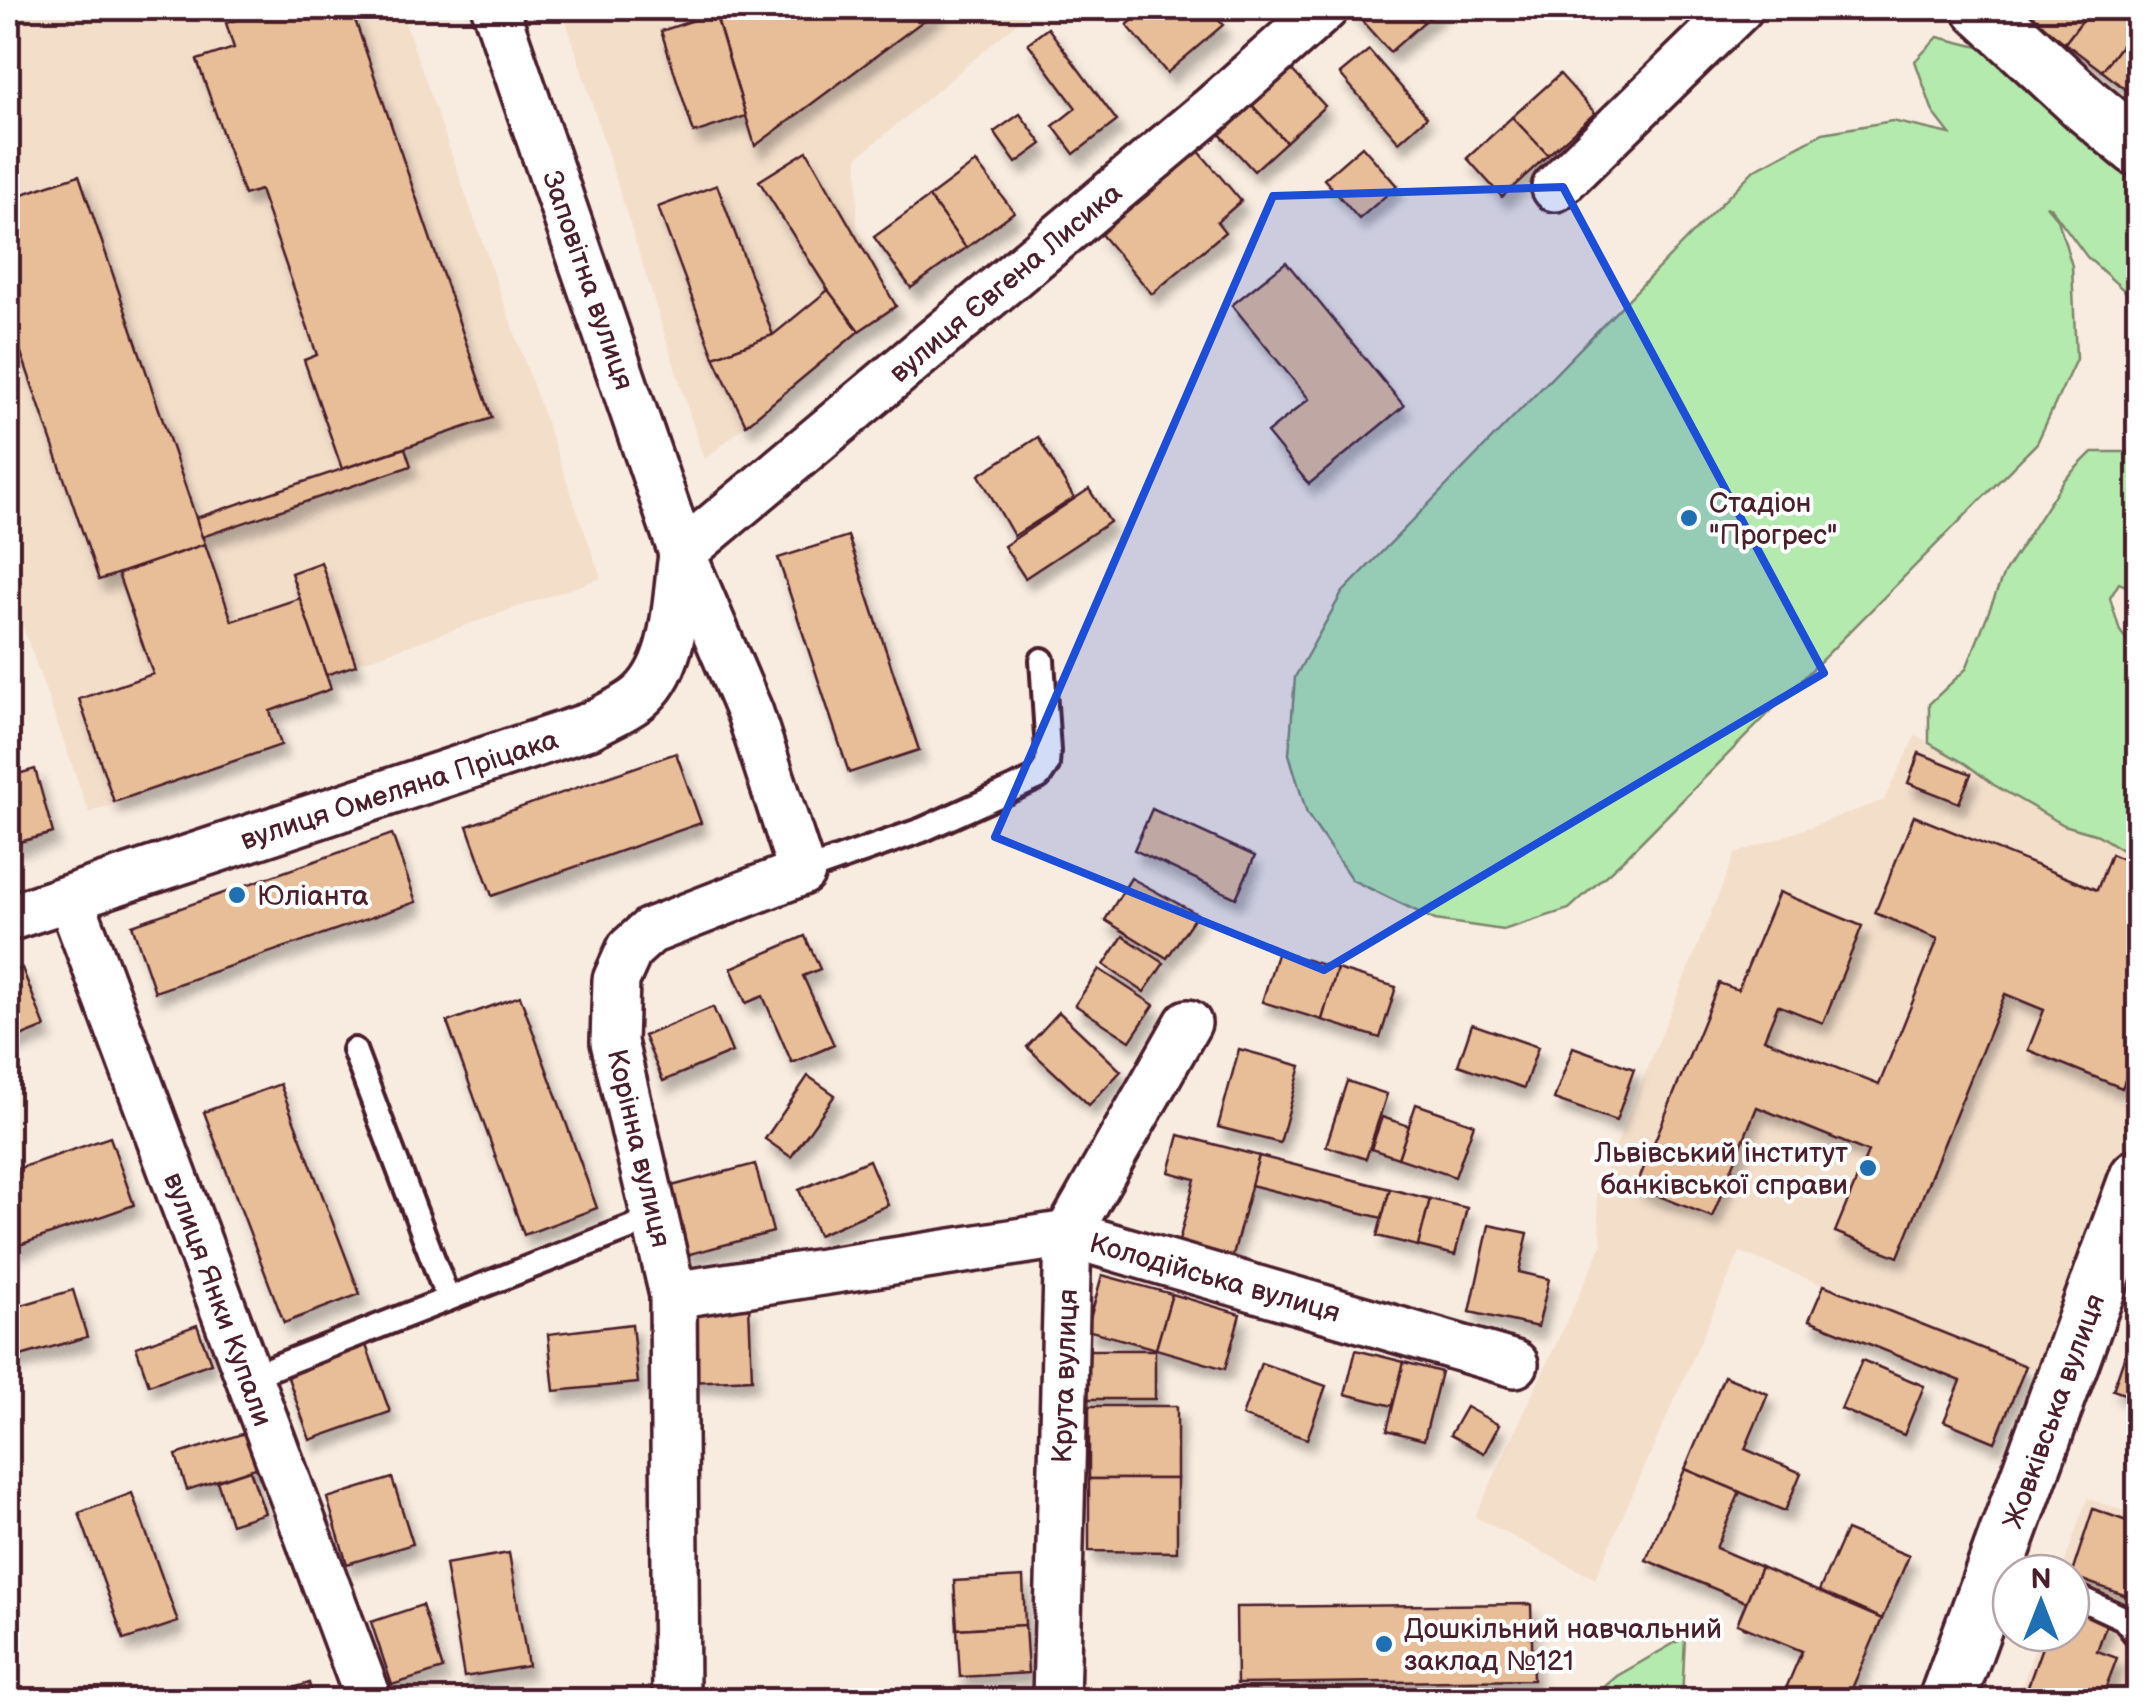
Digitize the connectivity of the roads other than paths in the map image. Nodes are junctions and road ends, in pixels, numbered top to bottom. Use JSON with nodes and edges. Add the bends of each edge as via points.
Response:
{"nodes":[{"id":1,"x":495,"y":8,"type":"edge"},
{"id":2,"x":1325,"y":8,"type":"edge"},
{"id":3,"x":1740,"y":8,"type":"edge"},
{"id":4,"x":1981,"y":8,"type":"edge"},
{"id":5,"x":2138,"y":148,"type":"edge"},
{"id":6,"x":1555,"y":188,"type":"dead end"},
{"id":7,"x":682,"y":553,"type":"junction"},
{"id":8,"x":1042,"y":660,"type":"dead end"},
{"id":9,"x":802,"y":872,"type":"junction"},
{"id":10,"x":70,"y":898,"type":"junction"},
{"id":11,"x":8,"y":918,"type":"edge"},
{"id":12,"x":1188,"y":1023,"type":"dead end"},
{"id":13,"x":354,"y":1050,"type":"dead end"},
{"id":14,"x":2138,"y":1177,"type":"edge"},
{"id":15,"x":655,"y":1218,"type":"junction"},
{"id":16,"x":1068,"y":1234,"type":"junction"},
{"id":17,"x":674,"y":1296,"type":"junction"},
{"id":18,"x":448,"y":1299,"type":"junction"},
{"id":19,"x":1515,"y":1364,"type":"dead end"},
{"id":20,"x":249,"y":1377,"type":"junction"},
{"id":21,"x":2091,"y":1603,"type":"edge"},
{"id":22,"x":2138,"y":1636,"type":"edge"},
{"id":23,"x":369,"y":1700,"type":"edge"},
{"id":24,"x":676,"y":1700,"type":"edge"},
{"id":25,"x":1056,"y":1700,"type":"edge"},
{"id":26,"x":1948,"y":1700,"type":"edge"}],
"edges":[{"from":1,"to":7,"type":"street","name":"Заповітна вулиця"},
{"from":2,"to":7,"type":"street","name":"вулиця Євгена Лисика"},
{"from":3,"to":6,"type":"street"},
{"from":4,"to":5,"type":"street"},
{"from":7,"to":9,"type":"street","via":[[750,713]]},
{"from":7,"to":10,"type":"street","name":"вулиця Омеляна Пріцака","via":[[668,652],[656,676],[638,698],[589,726]]},
{"from":8,"to":9,"type":"lane","via":[[1048,750],[1039,777],[922,830]]},
{"from":9,"to":15,"type":"street","name":"Корінна вулиця","via":[[650,930],[630,948],[616,980],[614,1042]]},
{"from":10,"to":11,"type":"street","name":"вулиця Омеляна Пріцака"},
{"from":10,"to":20,"type":"street","name":"вулиця Янки Купали"},
{"from":12,"to":16,"type":"street","name":"Крута вулиця"},
{"from":13,"to":18,"type":"lane"},
{"from":14,"to":26,"type":"street","name":"Жовківська вулиця","via":[[2005,1563]]},
{"from":15,"to":17,"type":"street","name":"Корінна вулиця"},
{"from":15,"to":18,"type":"lane"},
{"from":16,"to":17,"type":"street","name":"Колодійська вулиця"},
{"from":16,"to":19,"type":"street","name":"Колодійська вулиця"},
{"from":16,"to":25,"type":"street","name":"Крута вулиця"},
{"from":17,"to":24,"type":"street","name":"Корінна вулиця"},
{"from":18,"to":20,"type":"lane"},
{"from":20,"to":23,"type":"street","name":"вулиця Янки Купали"},
{"from":21,"to":22,"type":"lane","via":[[2123,1618]]}]}
